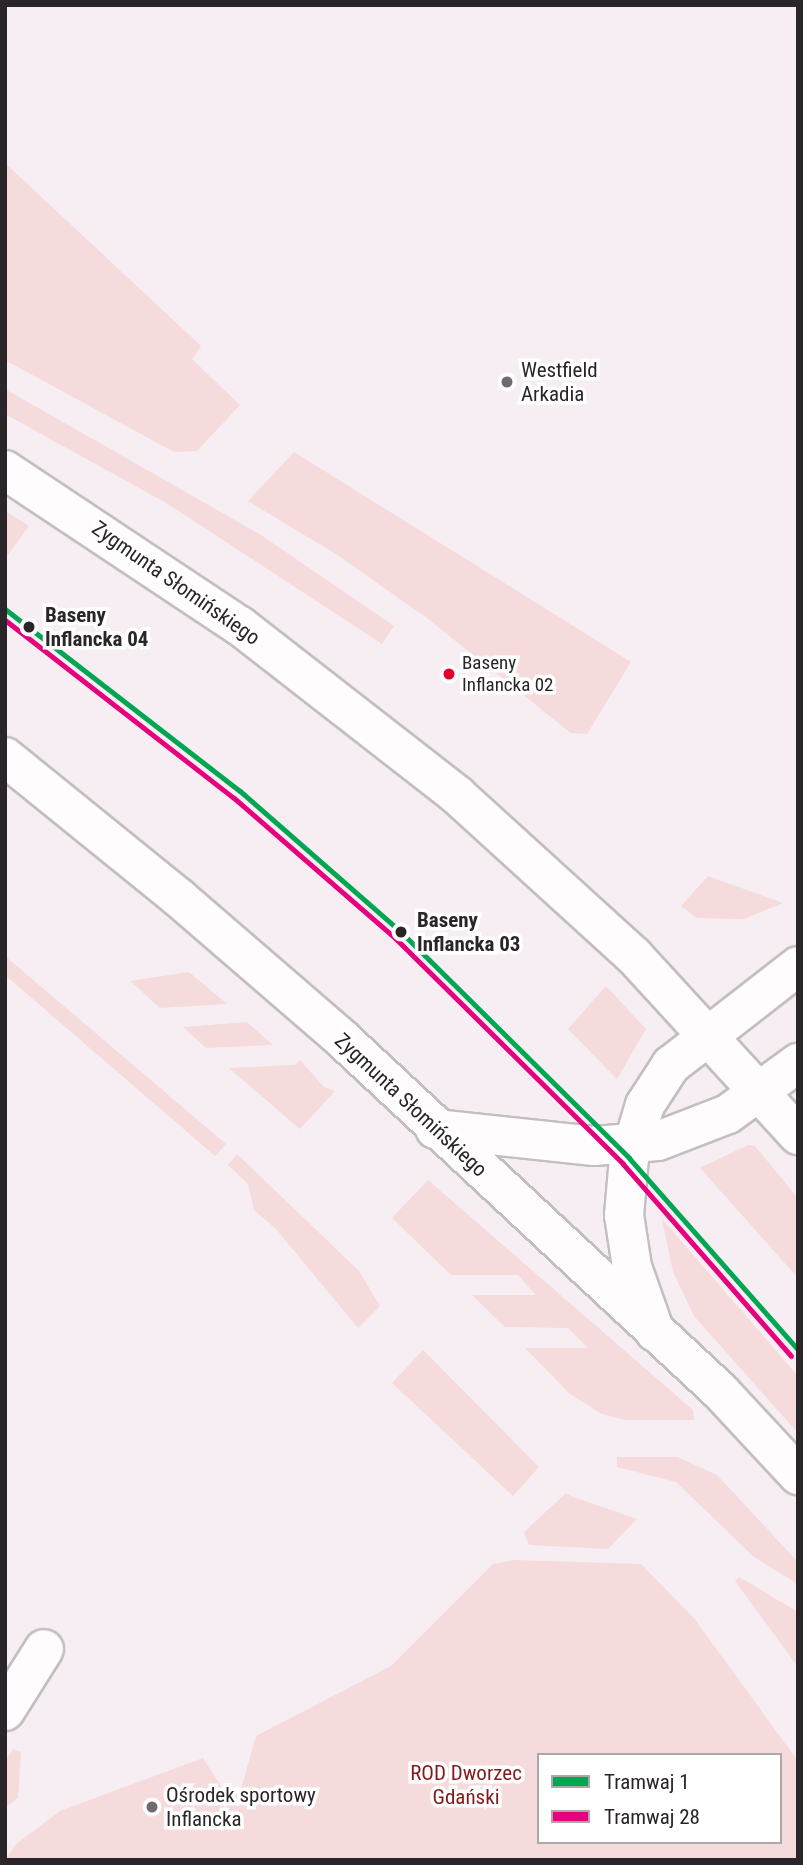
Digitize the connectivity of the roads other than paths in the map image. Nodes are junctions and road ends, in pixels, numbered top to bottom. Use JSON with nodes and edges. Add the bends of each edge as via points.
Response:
{"nodes":[{"id":1,"x":5,"y":470,"type":"edge"},
{"id":2,"x":5,"y":757,"type":"edge"},
{"id":3,"x":798,"y":966,"type":"edge"},
{"id":4,"x":708,"y":1032,"type":"junction"},
{"id":5,"x":798,"y":1063,"type":"edge"},
{"id":6,"x":760,"y":1090,"type":"junction"},
{"id":7,"x":435,"y":1129,"type":"junction"},
{"id":8,"x":798,"y":1135,"type":"edge"},
{"id":9,"x":632,"y":1145,"type":"junction"},
{"id":10,"x":655,"y":1332,"type":"junction"},
{"id":11,"x":798,"y":1475,"type":"edge"},
{"id":12,"x":44,"y":1649,"type":"dead end"},
{"id":13,"x":5,"y":1711,"type":"edge"}],
"edges":[{"from":1,"to":4,"type":"main road","name":"Zygmunta Słomińskiego","via":[[187,588],[377,729],[533,861]]},
{"from":2,"to":7,"type":"main road","name":"Zygmunta Słomińskiego","via":[[253,961]]},
{"from":3,"to":4,"type":"main road"},
{"from":4,"to":6,"type":"main road","name":"Zygmunta Słomińskiego"},
{"from":4,"to":9,"type":"main road","via":[[659,1079]]},
{"from":5,"to":6,"type":"main road"},
{"from":6,"to":8,"type":"main road","name":"Zygmunta Słomińskiego"},
{"from":6,"to":9,"type":"main road","via":[[704,1126]]},
{"from":7,"to":9,"type":"main road","via":[[594,1146]]},
{"from":7,"to":10,"type":"main road","name":"Zygmunta Słomińskiego"},
{"from":9,"to":10,"type":"main road","via":[[625,1184],[627,1243]]},
{"from":10,"to":11,"type":"main road","name":"Zygmunta Słomińskiego","via":[[720,1391]]},
{"from":12,"to":13,"type":"main road"}]}
